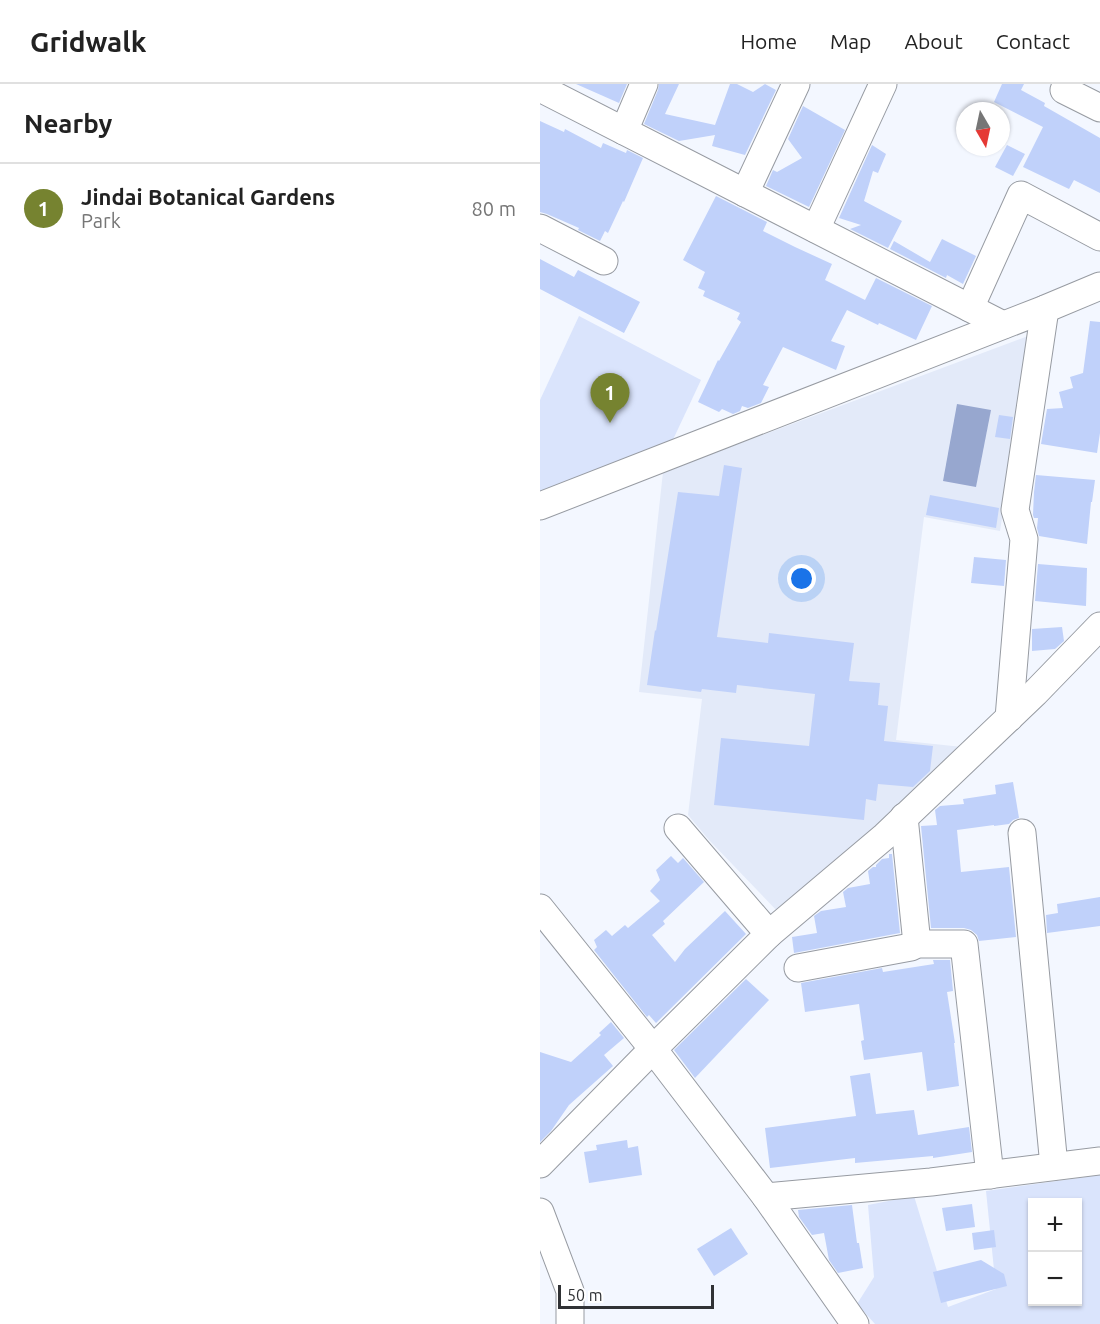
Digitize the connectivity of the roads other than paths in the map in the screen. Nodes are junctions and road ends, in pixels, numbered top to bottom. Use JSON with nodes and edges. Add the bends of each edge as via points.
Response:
{"nodes":[{"id":1,"x":644,"y":84,"type":"edge"},
{"id":2,"x":796,"y":84,"type":"edge"},
{"id":3,"x":883,"y":84,"type":"edge"},
{"id":4,"x":540,"y":88,"type":"edge"},
{"id":5,"x":1064,"y":90,"type":"dead end"},
{"id":6,"x":1100,"y":108,"type":"edge"},
{"id":7,"x":624,"y":131,"type":"junction"},
{"id":8,"x":745,"y":193,"type":"junction"},
{"id":9,"x":540,"y":228,"type":"edge"},
{"id":10,"x":816,"y":229,"type":"junction"},
{"id":11,"x":1100,"y":237,"type":"edge"},
{"id":12,"x":604,"y":261,"type":"dead end"},
{"id":13,"x":1100,"y":285,"type":"edge"},
{"id":14,"x":970,"y":308,"type":"junction"},
{"id":15,"x":1045,"y":309,"type":"junction"},
{"id":16,"x":1003,"y":325,"type":"junction"},
{"id":17,"x":540,"y":506,"type":"edge"},
{"id":18,"x":1100,"y":626,"type":"edge"},
{"id":19,"x":1009,"y":718,"type":"junction"},
{"id":20,"x":904,"y":817,"type":"junction"},
{"id":21,"x":678,"y":828,"type":"dead end"},
{"id":22,"x":1022,"y":833,"type":"dead end"},
{"id":23,"x":540,"y":908,"type":"edge"},
{"id":24,"x":769,"y":934,"type":"junction"},
{"id":25,"x":917,"y":944,"type":"junction"},
{"id":26,"x":798,"y":968,"type":"dead end"},
{"id":27,"x":653,"y":1049,"type":"junction"},
{"id":28,"x":1100,"y":1161,"type":"edge"},
{"id":29,"x":540,"y":1164,"type":"edge"},
{"id":30,"x":1054,"y":1166,"type":"junction"},
{"id":31,"x":990,"y":1175,"type":"junction"},
{"id":32,"x":766,"y":1197,"type":"junction"},
{"id":33,"x":540,"y":1212,"type":"edge"},
{"id":34,"x":570,"y":1324,"type":"edge"},
{"id":35,"x":855,"y":1324,"type":"edge"}],
"edges":[{"from":1,"to":7,"type":"street"},
{"from":2,"to":8,"type":"street"},
{"from":3,"to":10,"type":"street"},
{"from":4,"to":7,"type":"street"},
{"from":5,"to":6,"type":"street"},
{"from":7,"to":8,"type":"street"},
{"from":8,"to":10,"type":"street"},
{"from":9,"to":12,"type":"street"},
{"from":10,"to":14,"type":"street"},
{"from":11,"to":14,"type":"street","via":[[1021,195]]},
{"from":13,"to":15,"type":"street"},
{"from":14,"to":16,"type":"street"},
{"from":15,"to":16,"type":"street"},
{"from":15,"to":19,"type":"street","via":[[1015,510],[1024,539]]},
{"from":16,"to":17,"type":"street"},
{"from":18,"to":19,"type":"street"},
{"from":19,"to":20,"type":"street"},
{"from":20,"to":24,"type":"street"},
{"from":20,"to":25,"type":"street"},
{"from":21,"to":24,"type":"street"},
{"from":22,"to":30,"type":"street"},
{"from":23,"to":27,"type":"street"},
{"from":24,"to":27,"type":"street"},
{"from":25,"to":26,"type":"street"},
{"from":25,"to":31,"type":"street","via":[[964,944]]},
{"from":27,"to":29,"type":"street"},
{"from":27,"to":32,"type":"street"},
{"from":28,"to":30,"type":"street"},
{"from":30,"to":31,"type":"street"},
{"from":31,"to":32,"type":"street"},
{"from":32,"to":35,"type":"street"},
{"from":33,"to":34,"type":"street","via":[[570,1291]]}]}
